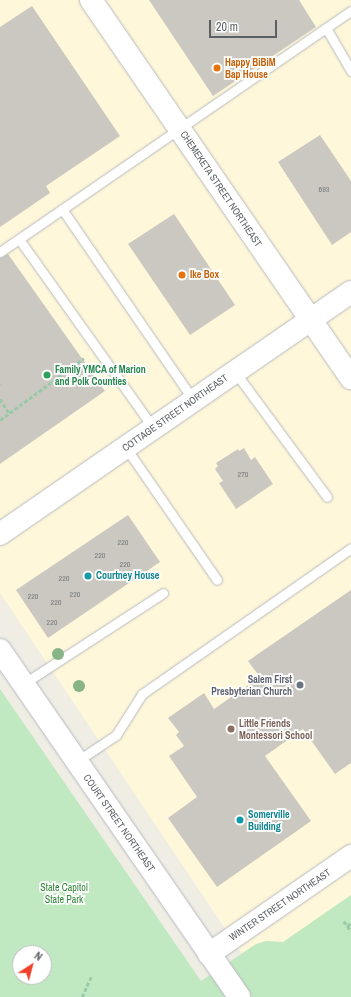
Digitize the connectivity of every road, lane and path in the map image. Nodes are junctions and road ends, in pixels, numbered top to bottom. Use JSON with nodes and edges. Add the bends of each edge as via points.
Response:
{"nodes":[{"id":1,"x":91,"y":0,"type":"edge"},
{"id":2,"x":351,"y":11,"type":"edge"},
{"id":3,"x":326,"y":28,"type":"junction"},
{"id":4,"x":351,"y":71,"type":"edge"},
{"id":5,"x":180,"y":129,"type":"junction"},
{"id":6,"x":62,"y":209,"type":"junction"},
{"id":7,"x":19,"y":239,"type":"junction"},
{"id":8,"x":0,"y":252,"type":"edge"},
{"id":9,"x":351,"y":292,"type":"edge"},
{"id":10,"x":311,"y":320,"type":"junction"},
{"id":11,"x":98,"y":349,"type":"junction"},
{"id":12,"x":235,"y":372,"type":"junction"},
{"id":13,"x":351,"y":378,"type":"edge"},
{"id":14,"x":0,"y":399,"type":"edge"},
{"id":15,"x":194,"y":401,"type":"junction"},
{"id":16,"x":9,"y":413,"type":"junction"},
{"id":17,"x":0,"y":420,"type":"edge"},
{"id":18,"x":154,"y":429,"type":"junction"},
{"id":19,"x":126,"y":448,"type":"junction"},
{"id":20,"x":327,"y":497,"type":"dead end"},
{"id":21,"x":0,"y":534,"type":"edge"},
{"id":22,"x":351,"y":548,"type":"edge"},
{"id":23,"x":218,"y":580,"type":"dead end"},
{"id":24,"x":163,"y":593,"type":"dead end"},
{"id":25,"x":0,"y":650,"type":"edge"},
{"id":26,"x":23,"y":684,"type":"junction"},
{"id":27,"x":77,"y":761,"type":"junction"},
{"id":28,"x":351,"y":856,"type":"edge"},
{"id":29,"x":344,"y":921,"type":"dead end"},
{"id":30,"x":351,"y":923,"type":"edge"},
{"id":31,"x":347,"y":926,"type":"junction"},
{"id":32,"x":351,"y":931,"type":"edge"},
{"id":33,"x":209,"y":954,"type":"junction"},
{"id":34,"x":91,"y":977,"type":"dead end"},
{"id":35,"x":82,"y":997,"type":"edge"},
{"id":36,"x":239,"y":997,"type":"edge"}],
"edges":[{"from":1,"to":5,"type":"street","name":"CHEMEKETA STREET NORTHEAST"},
{"from":2,"to":3,"type":"lane"},
{"from":3,"to":4,"type":"lane"},
{"from":3,"to":5,"type":"lane"},
{"from":5,"to":6,"type":"lane"},
{"from":5,"to":10,"type":"street","name":"CHEMEKETA STREET NORTHEAST"},
{"from":6,"to":7,"type":"lane"},
{"from":6,"to":15,"type":"lane"},
{"from":7,"to":8,"type":"lane"},
{"from":7,"to":11,"type":"lane"},
{"from":9,"to":10,"type":"street","name":"COTTAGE STREET NORTHEAST"},
{"from":10,"to":12,"type":"street","name":"COTTAGE STREET NORTHEAST"},
{"from":10,"to":13,"type":"street","name":"CHEMEKETA STREET NORTHEAST"},
{"from":11,"to":16,"type":"path"},
{"from":11,"to":18,"type":"lane"},
{"from":12,"to":15,"type":"street","name":"COTTAGE STREET NORTHEAST"},
{"from":12,"to":20,"type":"lane"},
{"from":14,"to":16,"type":"path"},
{"from":15,"to":18,"type":"street","name":"COTTAGE STREET NORTHEAST"},
{"from":16,"to":17,"type":"path"},
{"from":18,"to":19,"type":"street","name":"COTTAGE STREET NORTHEAST"},
{"from":19,"to":21,"type":"street","name":"COTTAGE STREET NORTHEAST"},
{"from":19,"to":23,"type":"lane"},
{"from":22,"to":27,"type":"lane","via":[[142,694],[116,735]]},
{"from":24,"to":26,"type":"lane"},
{"from":25,"to":26,"type":"street","name":"COURT STREET NORTHEAST"},
{"from":26,"to":27,"type":"street","name":"COURT STREET NORTHEAST"},
{"from":27,"to":33,"type":"street","name":"COURT STREET NORTHEAST"},
{"from":28,"to":33,"type":"street","name":"WINTER STREET NORTHEAST"},
{"from":29,"to":31,"type":"path"},
{"from":30,"to":31,"type":"path"},
{"from":31,"to":32,"type":"path"},
{"from":33,"to":36,"type":"street","name":"COURT STREET NORTHEAST"},
{"from":34,"to":35,"type":"path"}]}
